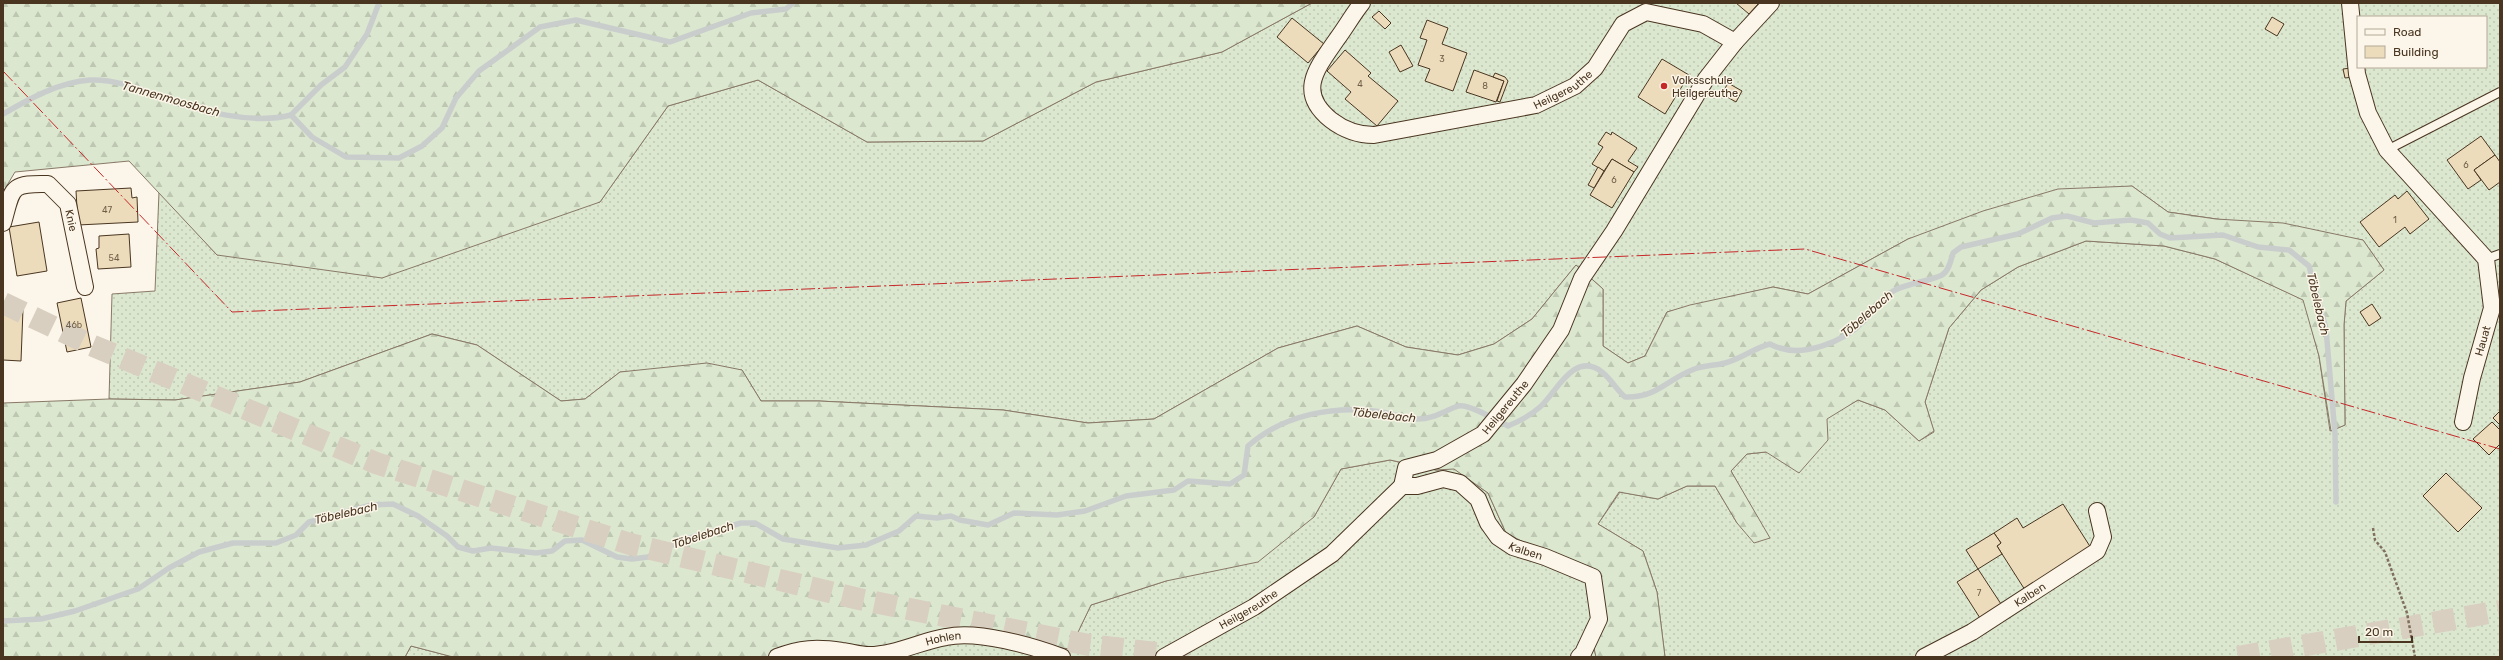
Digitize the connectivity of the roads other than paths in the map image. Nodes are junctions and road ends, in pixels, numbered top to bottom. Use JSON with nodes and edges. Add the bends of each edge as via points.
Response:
{"nodes":[{"id":1,"x":1362,"y":3,"type":"edge"},
{"id":2,"x":1771,"y":3,"type":"edge"},
{"id":3,"x":2350,"y":3,"type":"edge"},
{"id":4,"x":1735,"y":42,"type":"junction"},
{"id":5,"x":2500,"y":92,"type":"edge"},
{"id":6,"x":2387,"y":150,"type":"junction"},
{"id":7,"x":3,"y":223,"type":"edge"},
{"id":8,"x":2493,"y":256,"type":"edge"},
{"id":9,"x":2500,"y":276,"type":"edge"},
{"id":10,"x":85,"y":287,"type":"dead end"},
{"id":11,"x":2463,"y":422,"type":"dead end"},
{"id":12,"x":1402,"y":486,"type":"junction"},
{"id":13,"x":2097,"y":511,"type":"dead end"},
{"id":14,"x":1582,"y":656,"type":"edge"},
{"id":15,"x":777,"y":657,"type":"edge"},
{"id":16,"x":1062,"y":657,"type":"edge"},
{"id":17,"x":1164,"y":657,"type":"edge"},
{"id":18,"x":1924,"y":657,"type":"edge"}],
"edges":[{"from":1,"to":4,"type":"street","name":"Heilgereuthe","via":[[1320,63],[1312,79],[1313,98],[1318,109],[1338,125],[1360,135],[1374,135],[1536,105],[1575,86],[1595,68],[1622,24],[1646,12],[1703,24]]},
{"from":2,"to":4,"type":"street","name":"Heilgereuthe"},
{"from":3,"to":6,"type":"street","via":[[2357,74],[2368,113]]},
{"from":4,"to":12,"type":"street","name":"Heilgereuthe","via":[[1706,79],[1614,231],[1582,278],[1561,330],[1524,384],[1484,434],[1437,460],[1406,468]]},
{"from":5,"to":6,"type":"lane"},
{"from":6,"to":8,"type":"street"},
{"from":7,"to":10,"type":"street","name":"Knie","via":[[12,192],[23,183],[48,184],[68,204]]},
{"from":8,"to":9,"type":"street"},
{"from":8,"to":11,"type":"street","name":"Hauat","via":[[2492,308],[2472,378]]},
{"from":12,"to":14,"type":"street","name":"Kalben","via":[[1417,486],[1443,479],[1460,483],[1478,499],[1488,523],[1498,537],[1508,544],[1594,577],[1599,619]]},
{"from":12,"to":17,"type":"street","name":"Heilgereuthe","via":[[1332,554],[1254,606]]},
{"from":13,"to":18,"type":"street","name":"Kalben","via":[[2103,537],[2097,551],[1972,632]]},
{"from":15,"to":16,"type":"street","name":"Hohlen","via":[[799,648],[831,649],[869,655],[947,636],[979,637],[1031,645]]}]}
